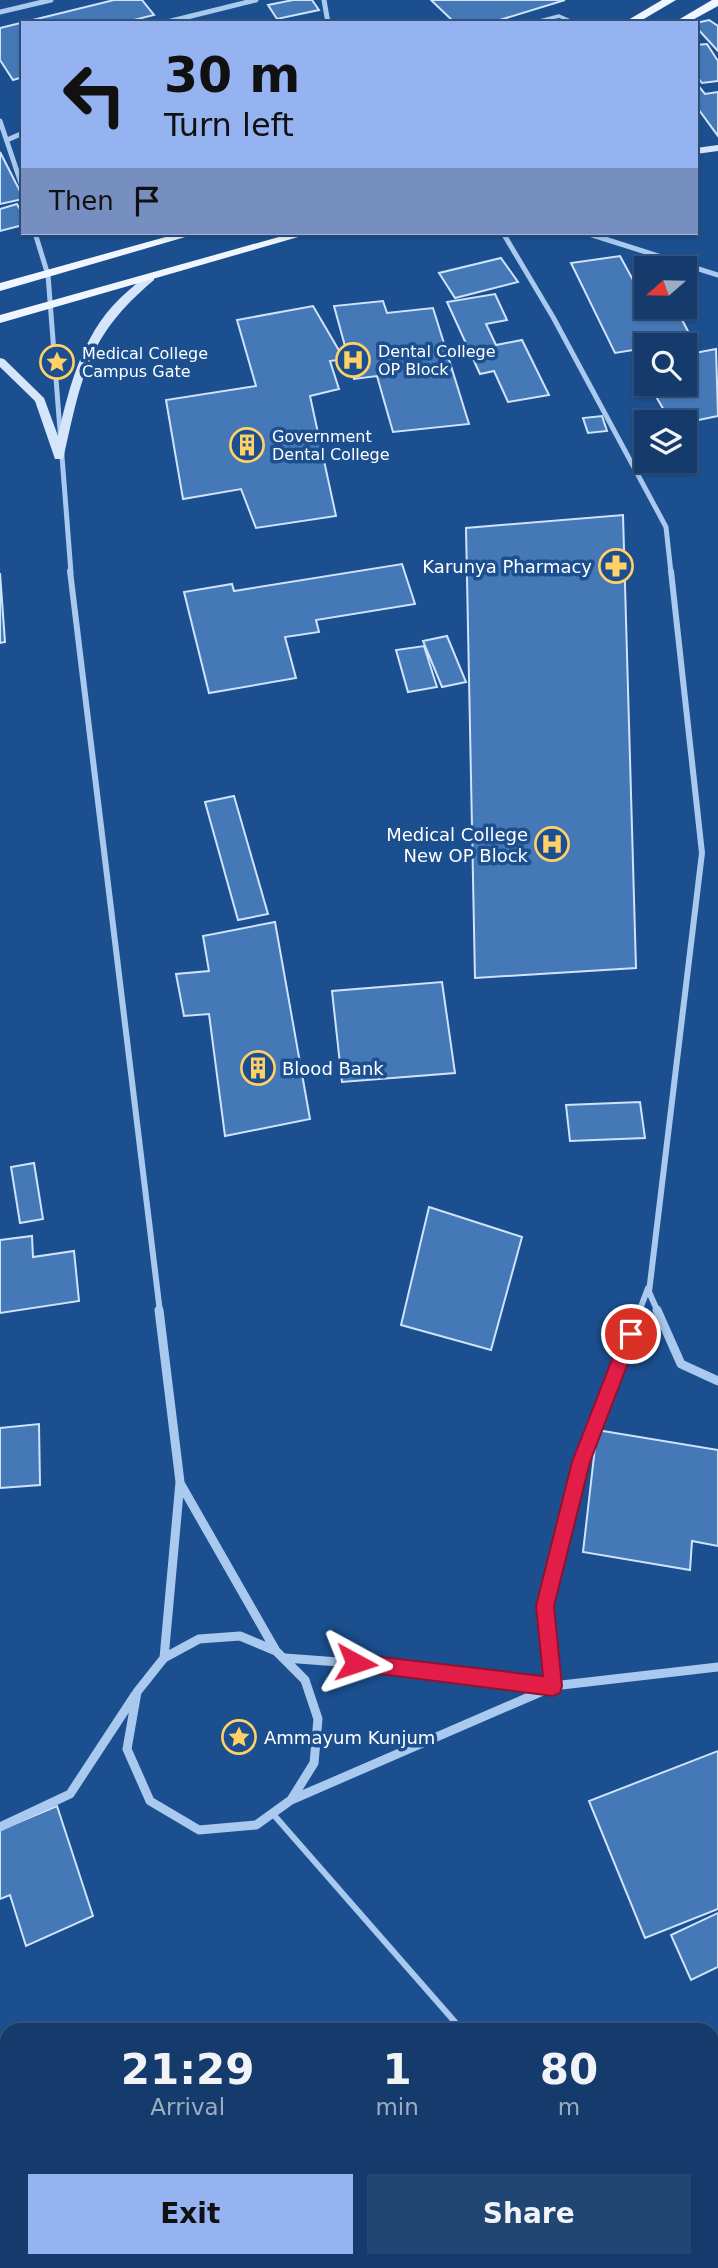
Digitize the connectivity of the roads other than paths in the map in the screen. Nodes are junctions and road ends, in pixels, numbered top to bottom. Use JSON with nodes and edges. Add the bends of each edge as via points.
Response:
{"nodes":[{"id":1,"x":51,"y":0,"type":"edge"},
{"id":2,"x":256,"y":0,"type":"edge"},
{"id":3,"x":324,"y":0,"type":"edge"},
{"id":4,"x":670,"y":0,"type":"edge"},
{"id":5,"x":718,"y":1,"type":"edge"},
{"id":6,"x":0,"y":12,"type":"edge"},
{"id":7,"x":171,"y":21,"type":"edge"},
{"id":8,"x":328,"y":21,"type":"edge"},
{"id":9,"x":540,"y":21,"type":"edge"},
{"id":10,"x":570,"y":21,"type":"edge"},
{"id":11,"x":632,"y":21,"type":"edge"},
{"id":12,"x":682,"y":21,"type":"edge"},
{"id":13,"x":0,"y":121,"type":"edge"},
{"id":14,"x":21,"y":134,"type":"edge"},
{"id":15,"x":7,"y":140,"type":"junction"},
{"id":16,"x":718,"y":148,"type":"edge"},
{"id":17,"x":698,"y":151,"type":"edge"},
{"id":18,"x":21,"y":183,"type":"edge"},
{"id":19,"x":36,"y":235,"type":"edge"},
{"id":20,"x":186,"y":235,"type":"edge"},
{"id":21,"x":299,"y":235,"type":"edge"},
{"id":22,"x":504,"y":235,"type":"edge"},
{"id":23,"x":592,"y":235,"type":"edge"},
{"id":24,"x":48,"y":275,"type":"junction"},
{"id":25,"x":718,"y":275,"type":"edge"},
{"id":26,"x":150,"y":278,"type":"junction"},
{"id":27,"x":0,"y":287,"type":"edge"},
{"id":28,"x":50,"y":306,"type":"junction"},
{"id":29,"x":0,"y":318,"type":"edge"},
{"id":30,"x":0,"y":361,"type":"edge"},
{"id":31,"x":60,"y":456,"type":"junction"},
{"id":32,"x":650,"y":1282,"type":"junction"},
{"id":33,"x":718,"y":1381,"type":"edge"},
{"id":34,"x":180,"y":1482,"type":"junction"},
{"id":35,"x":276,"y":1651,"type":"junction"},
{"id":36,"x":163,"y":1658,"type":"junction"},
{"id":37,"x":284,"y":1658,"type":"junction"},
{"id":38,"x":718,"y":1667,"type":"edge"},
{"id":39,"x":553,"y":1686,"type":"junction"},
{"id":40,"x":137,"y":1692,"type":"junction"},
{"id":41,"x":291,"y":1800,"type":"junction"},
{"id":42,"x":273,"y":1814,"type":"junction"},
{"id":43,"x":0,"y":1827,"type":"edge"},
{"id":44,"x":456,"y":2023,"type":"edge"}],
"edges":[{"from":1,"to":6,"type":"street"},
{"from":2,"to":7,"type":"street"},
{"from":3,"to":8,"type":"street"},
{"from":4,"to":11,"type":"main road"},
{"from":5,"to":12,"type":"main road"},
{"from":9,"to":10,"type":"lane","via":[[559,16]]},
{"from":13,"to":15,"type":"street"},
{"from":14,"to":15,"type":"street"},
{"from":15,"to":18,"type":"street"},
{"from":16,"to":17,"type":"main road"},
{"from":19,"to":24,"type":"street"},
{"from":20,"to":24,"type":"main road"},
{"from":21,"to":26,"type":"main road"},
{"from":22,"to":32,"type":"street","via":[[666,527],[702,853]]},
{"from":23,"to":25,"type":"street"},
{"from":24,"to":27,"type":"main road"},
{"from":24,"to":28,"type":"street"},
{"from":26,"to":28,"type":"main road"},
{"from":26,"to":31,"type":"main road","via":[[126,296],[96,333],[78,375]]},
{"from":28,"to":29,"type":"main road"},
{"from":28,"to":31,"type":"street"},
{"from":30,"to":31,"type":"main road","via":[[40,400]]},
{"from":31,"to":34,"type":"street","via":[[66,538]]},
{"from":32,"to":33,"type":"street","via":[[649,1292],[681,1364]]},
{"from":32,"to":39,"type":"street","via":[[581,1462],[545,1606]]},
{"from":34,"to":35,"type":"street"},
{"from":34,"to":36,"type":"street"},
{"from":35,"to":36,"type":"street","via":[[240,1636],[199,1639]]},
{"from":35,"to":37,"type":"street"},
{"from":36,"to":40,"type":"street"},
{"from":37,"to":39,"type":"street"},
{"from":37,"to":41,"type":"street","via":[[305,1680],[318,1719],[314,1763]]},
{"from":38,"to":39,"type":"street"},
{"from":39,"to":41,"type":"street"},
{"from":40,"to":42,"type":"street","via":[[127,1749],[150,1801],[198,1830],[256,1825]]},
{"from":40,"to":43,"type":"street","via":[[70,1794]]},
{"from":41,"to":42,"type":"street"},
{"from":42,"to":44,"type":"lane"}]}
